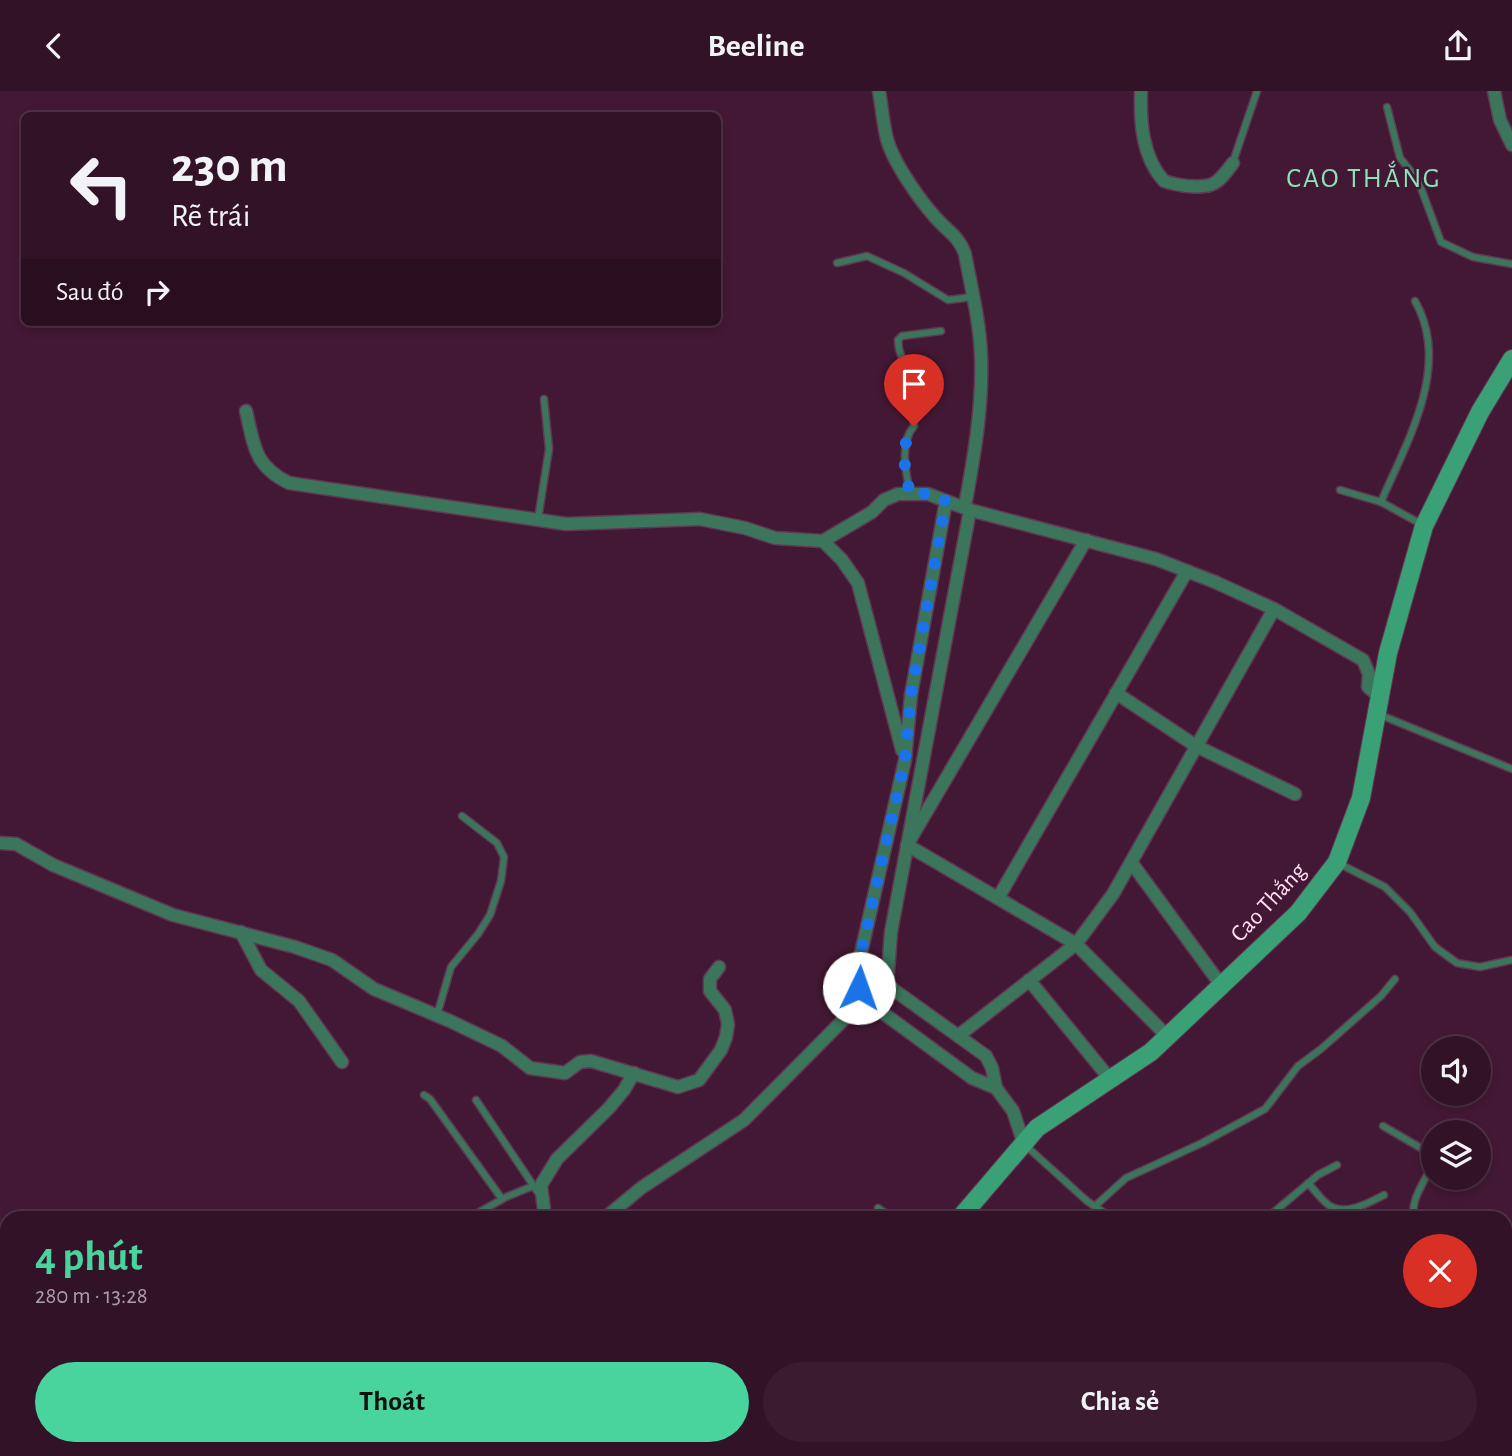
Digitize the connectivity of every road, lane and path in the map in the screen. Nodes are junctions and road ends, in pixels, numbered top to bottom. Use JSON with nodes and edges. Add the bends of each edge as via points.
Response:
{"nodes":[{"id":1,"x":879,"y":91,"type":"edge"},
{"id":2,"x":1141,"y":91,"type":"edge"},
{"id":3,"x":1257,"y":91,"type":"edge"},
{"id":4,"x":1494,"y":91,"type":"edge"},
{"id":5,"x":1387,"y":107,"type":"dead end"},
{"id":6,"x":1512,"y":145,"type":"edge"},
{"id":7,"x":1233,"y":163,"type":"joint"},
{"id":8,"x":837,"y":263,"type":"dead end"},
{"id":9,"x":1512,"y":264,"type":"edge"},
{"id":10,"x":972,"y":297,"type":"junction"},
{"id":11,"x":1415,"y":301,"type":"dead end"},
{"id":12,"x":941,"y":331,"type":"dead end"},
{"id":13,"x":1512,"y":359,"type":"edge"},
{"id":14,"x":544,"y":399,"type":"dead end"},
{"id":15,"x":246,"y":411,"type":"dead end"},
{"id":16,"x":1340,"y":490,"type":"dead end"},
{"id":17,"x":910,"y":493,"type":"junction"},
{"id":18,"x":946,"y":501,"type":"junction"},
{"id":19,"x":1381,"y":502,"type":"junction"},
{"id":20,"x":967,"y":508,"type":"junction"},
{"id":21,"x":538,"y":519,"type":"junction"},
{"id":22,"x":1424,"y":526,"type":"junction"},
{"id":23,"x":1086,"y":540,"type":"junction"},
{"id":24,"x":822,"y":541,"type":"junction"},
{"id":25,"x":1187,"y":571,"type":"junction"},
{"id":26,"x":1274,"y":609,"type":"junction"},
{"id":27,"x":1116,"y":694,"type":"junction"},
{"id":28,"x":1378,"y":705,"type":"junction"},
{"id":29,"x":1196,"y":746,"type":"junction"},
{"id":30,"x":905,"y":760,"type":"junction"},
{"id":31,"x":1512,"y":769,"type":"edge"},
{"id":32,"x":1295,"y":794,"type":"dead end"},
{"id":33,"x":462,"y":816,"type":"dead end"},
{"id":34,"x":0,"y":843,"type":"edge"},
{"id":35,"x":907,"y":845,"type":"junction"},
{"id":36,"x":1131,"y":862,"type":"junction"},
{"id":37,"x":1337,"y":862,"type":"junction"},
{"id":38,"x":998,"y":898,"type":"junction"},
{"id":39,"x":241,"y":932,"type":"junction"},
{"id":40,"x":1076,"y":944,"type":"junction"},
{"id":41,"x":1512,"y":960,"type":"edge"},
{"id":42,"x":719,"y":967,"type":"dead end"},
{"id":43,"x":1395,"y":979,"type":"dead end"},
{"id":44,"x":1029,"y":981,"type":"junction"},
{"id":45,"x":887,"y":985,"type":"junction"},
{"id":46,"x":1221,"y":985,"type":"junction"},
{"id":47,"x":865,"y":997,"type":"junction"},
{"id":48,"x":438,"y":1015,"type":"junction"},
{"id":49,"x":958,"y":1036,"type":"junction"},
{"id":50,"x":1167,"y":1036,"type":"junction"},
{"id":51,"x":342,"y":1062,"type":"dead end"},
{"id":52,"x":634,"y":1073,"type":"junction"},
{"id":53,"x":1110,"y":1079,"type":"junction"},
{"id":54,"x":996,"y":1088,"type":"junction"},
{"id":55,"x":424,"y":1095,"type":"dead end"},
{"id":56,"x":477,"y":1100,"type":"dead end"},
{"id":57,"x":1383,"y":1126,"type":"dead end"},
{"id":58,"x":1024,"y":1143,"type":"junction"},
{"id":59,"x":1421,"y":1148,"type":"edge"},
{"id":60,"x":1336,"y":1165,"type":"dead end"},
{"id":61,"x":1308,"y":1183,"type":"junction"},
{"id":62,"x":533,"y":1186,"type":"junction"},
{"id":63,"x":1421,"y":1187,"type":"edge"},
{"id":64,"x":1384,"y":1195,"type":"dead end"},
{"id":65,"x":502,"y":1199,"type":"junction"},
{"id":66,"x":542,"y":1199,"type":"junction"},
{"id":67,"x":1095,"y":1206,"type":"junction"},
{"id":68,"x":878,"y":1208,"type":"dead end"},
{"id":69,"x":481,"y":1211,"type":"edge"},
{"id":70,"x":544,"y":1211,"type":"edge"},
{"id":71,"x":613,"y":1211,"type":"edge"},
{"id":72,"x":882,"y":1211,"type":"edge"},
{"id":73,"x":966,"y":1211,"type":"edge"},
{"id":74,"x":1102,"y":1211,"type":"edge"},
{"id":75,"x":1275,"y":1211,"type":"edge"},
{"id":76,"x":1413,"y":1211,"type":"edge"}],
"edges":[{"from":1,"to":10,"type":"street","via":[[894,155],[936,218],[961,243]]},
{"from":2,"to":7,"type":"street","via":[[1143,138],[1164,181],[1211,186]]},
{"from":3,"to":7,"type":"lane"},
{"from":4,"to":6,"type":"street"},
{"from":5,"to":9,"type":"lane","via":[[1400,158],[1418,180],[1441,242],[1473,257]]},
{"from":8,"to":10,"type":"lane","via":[[867,256],[948,300]]},
{"from":10,"to":20,"type":"street","via":[[982,359]]},
{"from":11,"to":19,"type":"lane","via":[[1424,318],[1430,364],[1418,418]]},
{"from":12,"to":17,"type":"lane","via":[[898,340],[914,426],[904,466]]},
{"from":13,"to":22,"type":"main road","name":"Cao Thắng","via":[[1480,412]]},
{"from":14,"to":21,"type":"lane","via":[[549,449]]},
{"from":15,"to":21,"type":"street","via":[[257,457],[274,476],[289,483]]},
{"from":16,"to":19,"type":"lane"},
{"from":17,"to":18,"type":"street"},
{"from":17,"to":24,"type":"street","via":[[898,493]]},
{"from":18,"to":20,"type":"street"},
{"from":18,"to":30,"type":"street","via":[[911,695]]},
{"from":19,"to":22,"type":"lane"},
{"from":20,"to":23,"type":"street"},
{"from":20,"to":35,"type":"street"},
{"from":21,"to":24,"type":"street","via":[[566,524],[700,519],[775,538]]},
{"from":22,"to":28,"type":"main road","name":"Cao Thắng"},
{"from":23,"to":25,"type":"street"},
{"from":23,"to":35,"type":"street"},
{"from":24,"to":30,"type":"street","via":[[858,583]]},
{"from":25,"to":26,"type":"street"},
{"from":25,"to":27,"type":"street"},
{"from":26,"to":28,"type":"street","via":[[1363,660],[1368,687]]},
{"from":26,"to":29,"type":"street"},
{"from":27,"to":29,"type":"street"},
{"from":27,"to":38,"type":"street"},
{"from":28,"to":31,"type":"lane"},
{"from":28,"to":37,"type":"main road","name":"Cao Thắng","via":[[1361,798]]},
{"from":29,"to":32,"type":"street"},
{"from":29,"to":36,"type":"street"},
{"from":30,"to":47,"type":"street","via":[[861,953],[859,988]]},
{"from":33,"to":48,"type":"lane","via":[[497,843],[504,857],[490,915],[451,967]]},
{"from":34,"to":39,"type":"street","via":[[16,843],[53,865],[173,915]]},
{"from":35,"to":38,"type":"street"},
{"from":35,"to":45,"type":"street","via":[[891,932]]},
{"from":36,"to":40,"type":"street"},
{"from":36,"to":46,"type":"street"},
{"from":37,"to":41,"type":"lane","via":[[1385,887],[1435,947],[1457,963],[1480,967]]},
{"from":37,"to":46,"type":"main road","name":"Cao Thắng","via":[[1298,913]]},
{"from":38,"to":40,"type":"street"},
{"from":39,"to":48,"type":"street","via":[[332,960],[374,989]]},
{"from":39,"to":51,"type":"street","via":[[261,970],[299,1001]]},
{"from":40,"to":44,"type":"street"},
{"from":40,"to":50,"type":"street"},
{"from":42,"to":52,"type":"street","via":[[710,979],[710,991],[724,1010],[726,1037],[699,1080],[678,1087]]},
{"from":43,"to":67,"type":"lane","via":[[1298,1066],[1265,1109],[1126,1178]]},
{"from":44,"to":49,"type":"street"},
{"from":44,"to":53,"type":"street"},
{"from":45,"to":47,"type":"street"},
{"from":45,"to":49,"type":"street"},
{"from":46,"to":50,"type":"main road","name":"Cao Thắng"},
{"from":47,"to":54,"type":"street","via":[[972,1078]]},
{"from":47,"to":71,"type":"street","via":[[744,1120]]},
{"from":48,"to":52,"type":"street","via":[[502,1047],[530,1068],[565,1073],[580,1062],[591,1061]]},
{"from":49,"to":54,"type":"street","via":[[986,1056]]},
{"from":50,"to":53,"type":"main road","name":"Cao Thắng"},
{"from":52,"to":66,"type":"street","via":[[609,1108],[556,1159],[541,1185]]},
{"from":53,"to":58,"type":"main road","name":"Cao Thắng","via":[[1037,1128]]},
{"from":54,"to":58,"type":"street","via":[[1013,1111]]},
{"from":55,"to":65,"type":"lane"},
{"from":56,"to":62,"type":"lane"},
{"from":57,"to":59,"type":"lane"},
{"from":58,"to":67,"type":"lane"},
{"from":58,"to":73,"type":"main road","name":"Cao Thắng"},
{"from":60,"to":61,"type":"lane"},
{"from":61,"to":64,"type":"lane","via":[[1331,1207],[1345,1210]]},
{"from":61,"to":75,"type":"lane"},
{"from":62,"to":65,"type":"lane"},
{"from":62,"to":66,"type":"lane"},
{"from":63,"to":76,"type":"lane"},
{"from":65,"to":69,"type":"lane"},
{"from":66,"to":70,"type":"street"},
{"from":67,"to":74,"type":"lane"},
{"from":68,"to":72,"type":"lane"}]}
